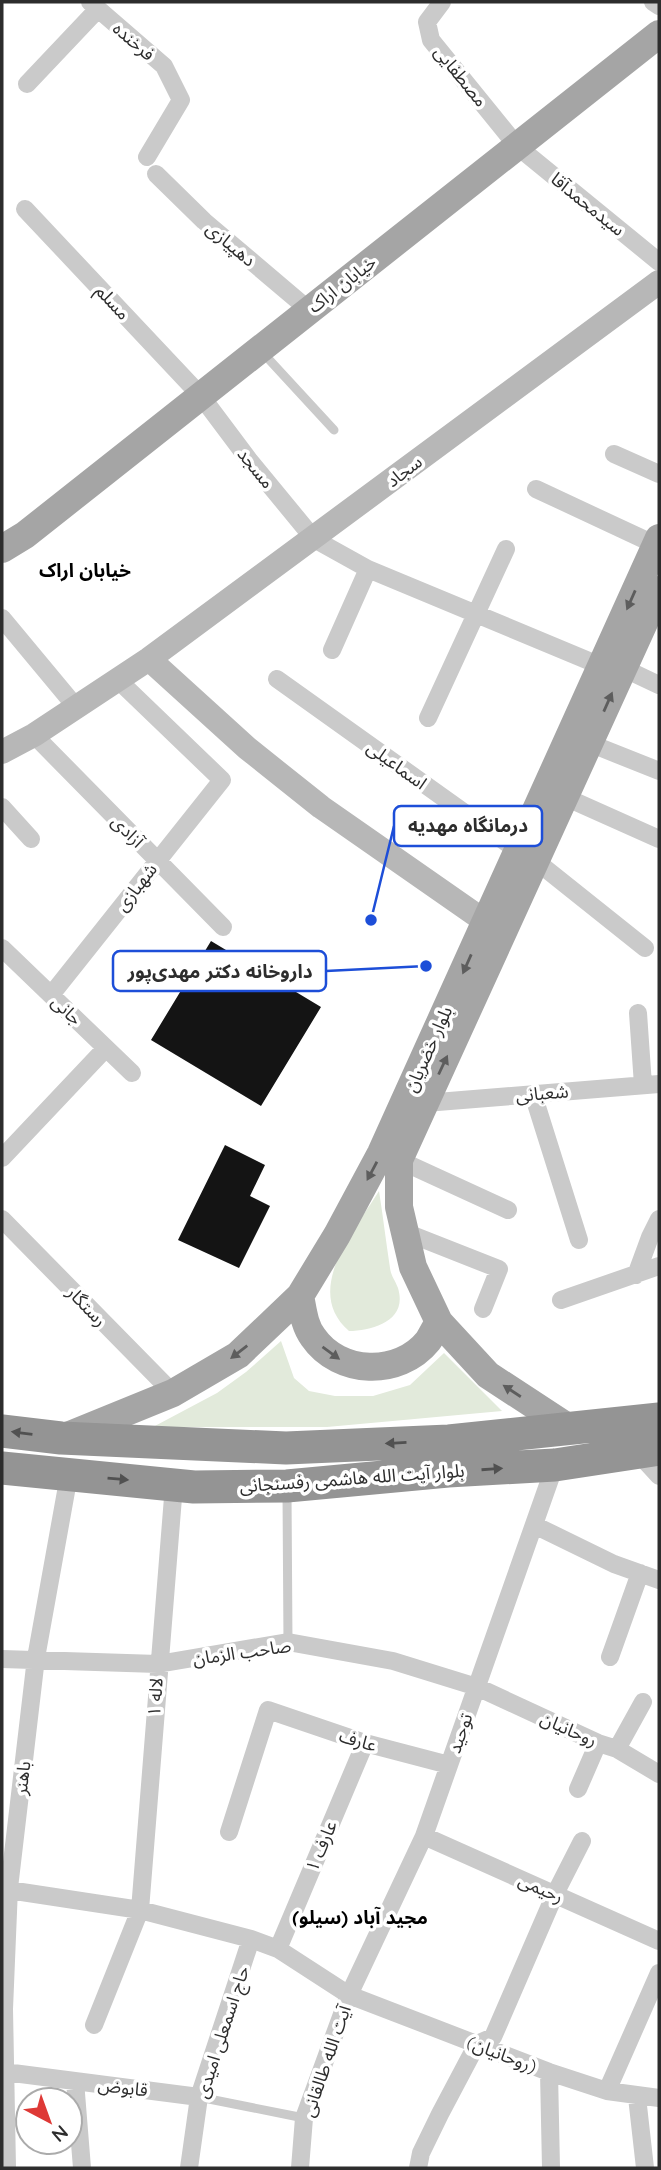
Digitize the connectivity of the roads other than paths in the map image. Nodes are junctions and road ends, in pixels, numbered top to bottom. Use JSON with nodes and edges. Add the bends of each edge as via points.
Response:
{"nodes":[{"id":1,"x":442,"y":2,"type":"edge"},
{"id":2,"x":653,"y":2,"type":"edge"},
{"id":3,"x":94,"y":6,"type":"edge"},
{"id":4,"x":659,"y":6,"type":"edge"},
{"id":5,"x":659,"y":33,"type":"edge"},
{"id":6,"x":27,"y":85,"type":"dead end"},
{"id":7,"x":517,"y":146,"type":"junction"},
{"id":8,"x":147,"y":157,"type":"dead end"},
{"id":9,"x":156,"y":174,"type":"dead end"},
{"id":10,"x":25,"y":209,"type":"dead end"},
{"id":11,"x":659,"y":262,"type":"edge"},
{"id":12,"x":659,"y":282,"type":"edge"},
{"id":13,"x":309,"y":310,"type":"junction"},
{"id":14,"x":259,"y":350,"type":"junction"},
{"id":15,"x":201,"y":396,"type":"junction"},
{"id":16,"x":334,"y":430,"type":"dead end"},
{"id":17,"x":614,"y":454,"type":"dead end"},
{"id":18,"x":659,"y":474,"type":"edge"},
{"id":19,"x":536,"y":489,"type":"dead end"},
{"id":20,"x":314,"y":539,"type":"junction"},
{"id":21,"x":13,"y":542,"type":"edge"},
{"id":22,"x":658,"y":542,"type":"edge"},
{"id":23,"x":506,"y":549,"type":"dead end"},
{"id":24,"x":2,"y":559,"type":"edge"},
{"id":25,"x":368,"y":569,"type":"junction"},
{"id":26,"x":656,"y":605,"type":"edge"},
{"id":27,"x":476,"y":614,"type":"junction"},
{"id":28,"x":2,"y":618,"type":"edge"},
{"id":29,"x":332,"y":650,"type":"dead end"},
{"id":30,"x":149,"y":659,"type":"junction"},
{"id":31,"x":612,"y":667,"type":"junction"},
{"id":32,"x":277,"y":679,"type":"dead end"},
{"id":33,"x":117,"y":680,"type":"junction"},
{"id":34,"x":659,"y":685,"type":"edge"},
{"id":35,"x":76,"y":707,"type":"junction"},
{"id":36,"x":428,"y":718,"type":"dead end"},
{"id":37,"x":34,"y":734,"type":"junction"},
{"id":38,"x":589,"y":743,"type":"junction"},
{"id":39,"x":2,"y":752,"type":"edge"},
{"id":40,"x":659,"y":771,"type":"edge"},
{"id":41,"x":565,"y":797,"type":"junction"},
{"id":42,"x":2,"y":807,"type":"edge"},
{"id":43,"x":31,"y":839,"type":"dead end"},
{"id":44,"x":659,"y":839,"type":"edge"},
{"id":45,"x":527,"y":856,"type":"junction"},
{"id":46,"x":158,"y":861,"type":"junction"},
{"id":47,"x":486,"y":922,"type":"junction"},
{"id":48,"x":223,"y":928,"type":"dead end"},
{"id":49,"x":645,"y":948,"type":"dead end"},
{"id":50,"x":5,"y":956,"type":"edge"},
{"id":51,"x":51,"y":995,"type":"junction"},
{"id":52,"x":638,"y":1013,"type":"dead end"},
{"id":53,"x":106,"y":1048,"type":"junction"},
{"id":54,"x":132,"y":1073,"type":"dead end"},
{"id":55,"x":651,"y":1085,"type":"edge"},
{"id":56,"x":533,"y":1094,"type":"junction"},
{"id":57,"x":425,"y":1103,"type":"junction"},
{"id":58,"x":2,"y":1158,"type":"edge"},
{"id":59,"x":399,"y":1160,"type":"junction"},
{"id":60,"x":508,"y":1210,"type":"dead end"},
{"id":61,"x":2,"y":1219,"type":"edge"},
{"id":62,"x":659,"y":1219,"type":"edge"},
{"id":63,"x":405,"y":1232,"type":"junction"},
{"id":64,"x":579,"y":1240,"type":"dead end"},
{"id":65,"x":659,"y":1266,"type":"edge"},
{"id":66,"x":636,"y":1275,"type":"junction"},
{"id":67,"x":300,"y":1296,"type":"junction"},
{"id":68,"x":561,"y":1300,"type":"dead end"},
{"id":69,"x":483,"y":1309,"type":"dead end"},
{"id":70,"x":439,"y":1322,"type":"junction"},
{"id":71,"x":173,"y":1393,"type":"junction"},
{"id":72,"x":659,"y":1419,"type":"edge"},
{"id":73,"x":569,"y":1428,"type":"junction"},
{"id":74,"x":2,"y":1431,"type":"edge"},
{"id":75,"x":61,"y":1438,"type":"junction"},
{"id":76,"x":647,"y":1450,"type":"edge"},
{"id":77,"x":555,"y":1465,"type":"junction"},
{"id":78,"x":2,"y":1468,"type":"edge"},
{"id":79,"x":69,"y":1475,"type":"junction"},
{"id":80,"x":659,"y":1476,"type":"edge"},
{"id":81,"x":174,"y":1485,"type":"junction"},
{"id":82,"x":288,"y":1486,"type":"junction"},
{"id":83,"x":534,"y":1525,"type":"junction"},
{"id":84,"x":640,"y":1573,"type":"junction"},
{"id":85,"x":659,"y":1580,"type":"edge"},
{"id":86,"x":288,"y":1642,"type":"junction"},
{"id":87,"x":610,"y":1657,"type":"dead end"},
{"id":88,"x":36,"y":1658,"type":"junction"},
{"id":89,"x":2,"y":1659,"type":"edge"},
{"id":90,"x":158,"y":1664,"type":"junction"},
{"id":91,"x":477,"y":1687,"type":"junction"},
{"id":92,"x":643,"y":1702,"type":"dead end"},
{"id":93,"x":365,"y":1743,"type":"junction"},
{"id":94,"x":598,"y":1743,"type":"junction"},
{"id":95,"x":617,"y":1749,"type":"junction"},
{"id":96,"x":449,"y":1765,"type":"junction"},
{"id":97,"x":659,"y":1774,"type":"edge"},
{"id":98,"x":578,"y":1789,"type":"dead end"},
{"id":99,"x":229,"y":1832,"type":"dead end"},
{"id":100,"x":424,"y":1836,"type":"junction"},
{"id":101,"x":582,"y":1841,"type":"dead end"},
{"id":102,"x":5,"y":1888,"type":"edge"},
{"id":103,"x":555,"y":1894,"type":"junction"},
{"id":104,"x":140,"y":1910,"type":"junction"},
{"id":105,"x":251,"y":1938,"type":"junction"},
{"id":106,"x":659,"y":1941,"type":"edge"},
{"id":107,"x":278,"y":1948,"type":"junction"},
{"id":108,"x":659,"y":1973,"type":"edge"},
{"id":109,"x":349,"y":1995,"type":"junction"},
{"id":110,"x":3,"y":2010,"type":"edge"},
{"id":111,"x":94,"y":2025,"type":"dead end"},
{"id":112,"x":477,"y":2044,"type":"junction"},
{"id":113,"x":5,"y":2072,"type":"junction"},
{"id":114,"x":549,"y":2072,"type":"junction"},
{"id":115,"x":75,"y":2081,"type":"junction"},
{"id":116,"x":607,"y":2091,"type":"junction"},
{"id":117,"x":637,"y":2096,"type":"junction"},
{"id":118,"x":200,"y":2097,"type":"junction"},
{"id":119,"x":659,"y":2098,"type":"edge"},
{"id":120,"x":304,"y":2118,"type":"junction"},
{"id":121,"x":8,"y":2168,"type":"edge"},
{"id":122,"x":82,"y":2168,"type":"edge"},
{"id":123,"x":189,"y":2168,"type":"edge"},
{"id":124,"x":300,"y":2168,"type":"edge"},
{"id":125,"x":418,"y":2168,"type":"edge"},
{"id":126,"x":551,"y":2168,"type":"edge"},
{"id":127,"x":645,"y":2168,"type":"edge"}],
"edges":[{"from":1,"to":7,"type":"street","name":"مصطفایی","via":[[427,22],[431,40]]},
{"from":2,"to":4,"type":"street"},
{"from":3,"to":6,"type":"street"},
{"from":3,"to":8,"type":"street","name":"فرخنده","via":[[164,66],[181,100]]},
{"from":5,"to":7,"type":"main road","name":"خیابان اراک"},
{"from":7,"to":11,"type":"street","name":"سیدمحمدآقا"},
{"from":7,"to":13,"type":"main road","name":"خیابان اراک"},
{"from":9,"to":13,"type":"street","name":"دهپیازی"},
{"from":10,"to":15,"type":"street","name":"مسلم"},
{"from":12,"to":20,"type":"street","name":"سجاد"},
{"from":13,"to":14,"type":"main road","name":"خیابان اراک"},
{"from":14,"to":15,"type":"main road","name":"خیابان اراک"},
{"from":14,"to":16,"type":"lane"},
{"from":15,"to":20,"type":"street","name":"مسجد"},
{"from":15,"to":21,"type":"main road","name":"خیابان اراک"},
{"from":17,"to":18,"type":"street"},
{"from":19,"to":22,"type":"street"},
{"from":20,"to":25,"type":"street"},
{"from":20,"to":30,"type":"street","name":"سجاد"},
{"from":21,"to":24,"type":"main road","name":"خیابان اراک"},
{"from":22,"to":31,"type":"main road","name":"بلوار خضریان","one_way":true},
{"from":23,"to":27,"type":"street"},
{"from":25,"to":27,"type":"street"},
{"from":25,"to":29,"type":"street"},
{"from":26,"to":31,"type":"main road","name":"بلوار خضریان"},
{"from":27,"to":31,"type":"street"},
{"from":27,"to":36,"type":"street"},
{"from":28,"to":35,"type":"street"},
{"from":30,"to":33,"type":"street","name":"سجاد"},
{"from":30,"to":47,"type":"street","via":[[247,748],[321,807]]},
{"from":31,"to":34,"type":"street"},
{"from":38,"to":31,"type":"main road","name":"بلوار خضریان","one_way":true},
{"from":31,"to":45,"type":"main road","name":"بلوار خضریان"},
{"from":32,"to":45,"type":"street","name":"اسماعیلی"},
{"from":33,"to":35,"type":"street","name":"سجاد"},
{"from":33,"to":46,"type":"street","name":"شهبازی","via":[[222,780]]},
{"from":35,"to":37,"type":"street","name":"سجاد"},
{"from":37,"to":39,"type":"street","name":"سجاد"},
{"from":37,"to":46,"type":"street","name":"آزادی"},
{"from":38,"to":40,"type":"street"},
{"from":38,"to":41,"type":"main road","name":"بلوار خضریان"},
{"from":41,"to":44,"type":"street"},
{"from":41,"to":45,"type":"main road","name":"بلوار خضریان"},
{"from":42,"to":43,"type":"street"},
{"from":45,"to":47,"type":"main road","name":"بلوار خضریان"},
{"from":45,"to":49,"type":"street","name":"اسماعیلی"},
{"from":57,"to":45,"type":"main road","name":"بلوار خضریان","one_way":true},
{"from":46,"to":48,"type":"street","name":"آزادی"},
{"from":46,"to":51,"type":"street","name":"شهبازی"},
{"from":47,"to":67,"type":"main road","name":"بلوار خضریان","one_way":true,"via":[[381,1153]]},
{"from":50,"to":51,"type":"street","name":"جانی"},
{"from":51,"to":53,"type":"street","name":"جانی"},
{"from":52,"to":55,"type":"street"},
{"from":53,"to":54,"type":"street","name":"جانی"},
{"from":53,"to":58,"type":"street"},
{"from":55,"to":56,"type":"street","name":"شعبانی"},
{"from":56,"to":57,"type":"street","name":"شعبانی"},
{"from":56,"to":64,"type":"street"},
{"from":57,"to":59,"type":"main road","name":"بلوار خضریان"},
{"from":59,"to":60,"type":"street"},
{"from":59,"to":63,"type":"main road","name":"بلوار خضریان","via":[[399,1207]]},
{"from":61,"to":71,"type":"street","name":"رستگار"},
{"from":62,"to":66,"type":"street"},
{"from":63,"to":69,"type":"street","via":[[499,1269]]},
{"from":63,"to":70,"type":"main road","name":"بلوار خضریان","via":[[413,1267]]},
{"from":65,"to":66,"type":"street"},
{"from":66,"to":68,"type":"street"},
{"from":67,"to":70,"type":"main road","one_way":true,"via":[[313,1337],[328,1353],[348,1364],[370,1368],[411,1356],[428,1341]]},
{"from":67,"to":71,"type":"main road","name":"بلوار خضریان","one_way":true,"via":[[238,1355]]},
{"from":73,"to":70,"type":"main road","name":"بلوار خضریان","one_way":true,"via":[[488,1375]]},
{"from":71,"to":75,"type":"main road","name":"بلوار خضریان"},
{"from":72,"to":73,"type":"highway","name":"بلوار آیت الله هاشمی رفسنجانی"},
{"from":73,"to":75,"type":"highway","name":"بلوار آیت الله هاشمی رفسنجانی","one_way":true,"via":[[449,1441],[286,1448]]},
{"from":75,"to":74,"type":"highway","name":"بلوار آیت الله هاشمی رفسنجانی","one_way":true},
{"from":76,"to":77,"type":"highway","name":"بلوار آیت الله هاشمی رفسنجانی"},
{"from":76,"to":80,"type":"street"},
{"from":82,"to":77,"type":"highway","name":"بلوار آیت الله هاشمی رفسنجانی","one_way":true},
{"from":77,"to":83,"type":"street","name":"توحید"},
{"from":78,"to":79,"type":"highway","name":"بلوار آیت الله هاشمی رفسنجانی"},
{"from":79,"to":81,"type":"highway","name":"بلوار آیت الله هاشمی رفسنجانی","one_way":true},
{"from":79,"to":88,"type":"street","name":"باهنر"},
{"from":81,"to":82,"type":"highway","name":"بلوار آیت الله هاشمی رفسنجانی"},
{"from":81,"to":90,"type":"street","name":"لاله ۱"},
{"from":82,"to":86,"type":"lane"},
{"from":83,"to":84,"type":"street"},
{"from":83,"to":91,"type":"street","name":"توحید"},
{"from":84,"to":85,"type":"street"},
{"from":84,"to":87,"type":"street"},
{"from":86,"to":90,"type":"street","name":"صاحب الزمان"},
{"from":86,"to":91,"type":"street","name":"صاحب الزمان","via":[[393,1661]]},
{"from":88,"to":89,"type":"street","name":"صاحب الزمان"},
{"from":88,"to":90,"type":"street","name":"صاحب الزمان"},
{"from":88,"to":102,"type":"street","name":"باهنر"},
{"from":90,"to":104,"type":"street","name":"لاله ۱"},
{"from":91,"to":94,"type":"street","name":"روحانیان"},
{"from":91,"to":96,"type":"street","name":"توحید"},
{"from":92,"to":95,"type":"street"},
{"from":93,"to":96,"type":"street","name":"عارف"},
{"from":93,"to":99,"type":"street","name":"عارف","via":[[268,1710]]},
{"from":93,"to":107,"type":"street","name":"عارف ۱"},
{"from":94,"to":95,"type":"street","name":"روحانیان"},
{"from":94,"to":98,"type":"street"},
{"from":95,"to":97,"type":"street","name":"روحانیان"},
{"from":96,"to":100,"type":"street","name":"توحید"},
{"from":100,"to":103,"type":"street","name":"رحیمی"},
{"from":100,"to":109,"type":"street","name":"توحید"},
{"from":101,"to":103,"type":"street"},
{"from":102,"to":104,"type":"street"},
{"from":102,"to":110,"type":"street","name":"باهنر"},
{"from":103,"to":106,"type":"street","name":"رحیمی"},
{"from":103,"to":112,"type":"street","via":[[493,2037]]},
{"from":104,"to":105,"type":"street"},
{"from":104,"to":111,"type":"street","name":"لاله ۱"},
{"from":105,"to":107,"type":"street"},
{"from":105,"to":118,"type":"street","name":"حاج اسمعلی امیدی"},
{"from":107,"to":109,"type":"street","name":"(روحانیان)"},
{"from":108,"to":116,"type":"street"},
{"from":109,"to":112,"type":"street","name":"(روحانیان)"},
{"from":109,"to":120,"type":"street","name":"آیت الله طالقانی"},
{"from":110,"to":113,"type":"street","name":"باهنر"},
{"from":112,"to":114,"type":"street","name":"(روحانیان)"},
{"from":112,"to":125,"type":"street","via":[[440,2113]]},
{"from":113,"to":115,"type":"street","name":"قابوض"},
{"from":113,"to":121,"type":"street","name":"باهنر"},
{"from":114,"to":116,"type":"street","name":"(روحانیان)"},
{"from":114,"to":126,"type":"street"},
{"from":115,"to":118,"type":"street","name":"قابوض"},
{"from":115,"to":122,"type":"street"},
{"from":116,"to":117,"type":"street","name":"(روحانیان)"},
{"from":117,"to":119,"type":"street","name":"(روحانیان)"},
{"from":117,"to":127,"type":"street"},
{"from":118,"to":120,"type":"lane"},
{"from":118,"to":123,"type":"street","name":"حاج اسمعلی امیدی"},
{"from":120,"to":124,"type":"street","name":"آیت الله طالقانی"}]}
